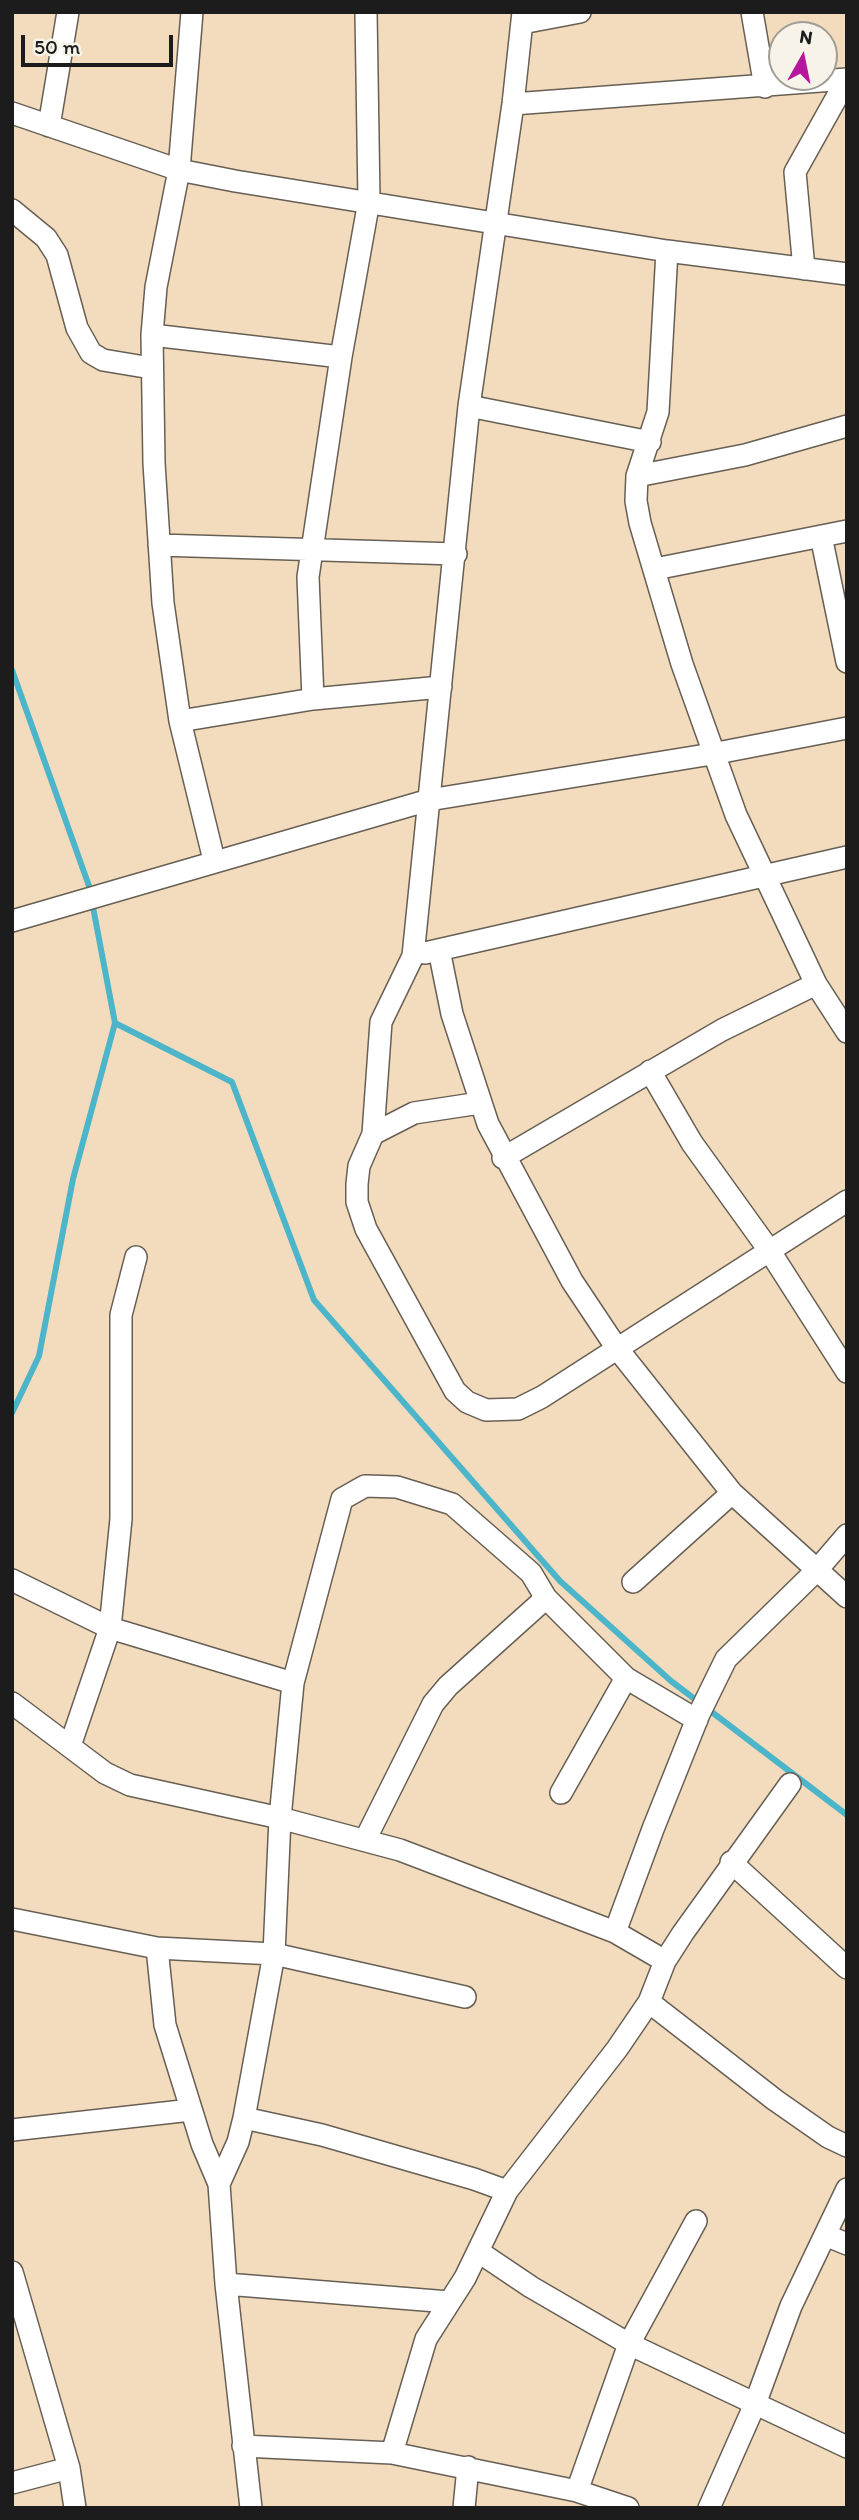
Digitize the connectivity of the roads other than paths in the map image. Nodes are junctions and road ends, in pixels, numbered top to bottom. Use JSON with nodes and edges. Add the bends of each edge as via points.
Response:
{"nodes":[{"id":1,"x":68,"y":12,"type":"edge"},
{"id":2,"x":192,"y":12,"type":"edge"},
{"id":3,"x":366,"y":12,"type":"edge"},
{"id":4,"x":580,"y":12,"type":"edge"},
{"id":5,"x":752,"y":12,"type":"edge"},
{"id":6,"x":523,"y":18,"type":"edge"},
{"id":7,"x":847,"y":79,"type":"edge"},
{"id":8,"x":765,"y":87,"type":"junction"},
{"id":9,"x":513,"y":104,"type":"junction"},
{"id":10,"x":12,"y":113,"type":"edge"},
{"id":11,"x":49,"y":126,"type":"junction"},
{"id":12,"x":179,"y":170,"type":"junction"},
{"id":13,"x":369,"y":201,"type":"junction"},
{"id":14,"x":12,"y":210,"type":"edge"},
{"id":15,"x":496,"y":221,"type":"junction"},
{"id":16,"x":667,"y":251,"type":"junction"},
{"id":17,"x":804,"y":269,"type":"junction"},
{"id":18,"x":847,"y":274,"type":"edge"},
{"id":19,"x":152,"y":335,"type":"junction"},
{"id":20,"x":341,"y":357,"type":"junction"},
{"id":21,"x":151,"y":368,"type":"junction"},
{"id":22,"x":469,"y":406,"type":"junction"},
{"id":23,"x":847,"y":426,"type":"edge"},
{"id":24,"x":650,"y":442,"type":"junction"},
{"id":25,"x":637,"y":476,"type":"junction"},
{"id":26,"x":847,"y":531,"type":"edge"},
{"id":27,"x":821,"y":536,"type":"junction"},
{"id":28,"x":159,"y":545,"type":"junction"},
{"id":29,"x":312,"y":549,"type":"junction"},
{"id":30,"x":456,"y":554,"type":"junction"},
{"id":31,"x":655,"y":569,"type":"junction"},
{"id":32,"x":847,"y":662,"type":"edge"},
{"id":33,"x":441,"y":687,"type":"junction"},
{"id":34,"x":313,"y":699,"type":"junction"},
{"id":35,"x":180,"y":721,"type":"junction"},
{"id":36,"x":847,"y":729,"type":"edge"},
{"id":37,"x":712,"y":754,"type":"junction"},
{"id":38,"x":429,"y":800,"type":"junction"},
{"id":39,"x":847,"y":857,"type":"edge"},
{"id":40,"x":214,"y":860,"type":"junction"},
{"id":41,"x":765,"y":875,"type":"junction"},
{"id":42,"x":12,"y":921,"type":"edge"},
{"id":43,"x":439,"y":950,"type":"junction"},
{"id":44,"x":413,"y":956,"type":"junction"},
{"id":45,"x":816,"y":985,"type":"junction"},
{"id":46,"x":847,"y":1032,"type":"edge"},
{"id":47,"x":650,"y":1071,"type":"junction"},
{"id":48,"x":480,"y":1103,"type":"junction"},
{"id":49,"x":373,"y":1135,"type":"junction"},
{"id":50,"x":503,"y":1158,"type":"junction"},
{"id":51,"x":847,"y":1201,"type":"edge"},
{"id":52,"x":769,"y":1250,"type":"junction"},
{"id":53,"x":136,"y":1257,"type":"dead end"},
{"id":54,"x":616,"y":1347,"type":"junction"},
{"id":55,"x":847,"y":1372,"type":"edge"},
{"id":56,"x":732,"y":1493,"type":"junction"},
{"id":57,"x":847,"y":1535,"type":"edge"},
{"id":58,"x":817,"y":1570,"type":"junction"},
{"id":59,"x":12,"y":1580,"type":"edge"},
{"id":60,"x":633,"y":1582,"type":"dead end"},
{"id":61,"x":847,"y":1597,"type":"edge"},
{"id":62,"x":546,"y":1598,"type":"junction"},
{"id":63,"x":110,"y":1628,"type":"junction"},
{"id":64,"x":626,"y":1678,"type":"junction"},
{"id":65,"x":293,"y":1683,"type":"junction"},
{"id":66,"x":15,"y":1711,"type":"edge"},
{"id":67,"x":698,"y":1717,"type":"junction"},
{"id":68,"x":70,"y":1746,"type":"junction"},
{"id":69,"x":790,"y":1784,"type":"dead end"},
{"id":70,"x":561,"y":1793,"type":"dead end"},
{"id":71,"x":280,"y":1818,"type":"junction"},
{"id":72,"x":365,"y":1840,"type":"junction"},
{"id":73,"x":731,"y":1863,"type":"junction"},
{"id":74,"x":12,"y":1919,"type":"edge"},
{"id":75,"x":615,"y":1932,"type":"junction"},
{"id":76,"x":157,"y":1948,"type":"junction"},
{"id":77,"x":274,"y":1954,"type":"junction"},
{"id":78,"x":665,"y":1961,"type":"junction"},
{"id":79,"x":847,"y":1968,"type":"edge"},
{"id":80,"x":465,"y":1997,"type":"dead end"},
{"id":81,"x":649,"y":2002,"type":"junction"},
{"id":82,"x":191,"y":2110,"type":"junction"},
{"id":83,"x":244,"y":2118,"type":"junction"},
{"id":84,"x":12,"y":2130,"type":"edge"},
{"id":85,"x":847,"y":2146,"type":"edge"},
{"id":86,"x":219,"y":2184,"type":"junction"},
{"id":87,"x":847,"y":2189,"type":"edge"},
{"id":88,"x":507,"y":2191,"type":"junction"},
{"id":89,"x":696,"y":2221,"type":"dead end"},
{"id":90,"x":825,"y":2235,"type":"junction"},
{"id":91,"x":847,"y":2244,"type":"edge"},
{"id":92,"x":479,"y":2252,"type":"junction"},
{"id":93,"x":12,"y":2272,"type":"edge"},
{"id":94,"x":226,"y":2284,"type":"junction"},
{"id":95,"x":449,"y":2302,"type":"junction"},
{"id":96,"x":629,"y":2344,"type":"junction"},
{"id":97,"x":755,"y":2404,"type":"junction"},
{"id":98,"x":243,"y":2446,"type":"junction"},
{"id":99,"x":847,"y":2447,"type":"edge"},
{"id":100,"x":392,"y":2453,"type":"junction"},
{"id":101,"x":468,"y":2467,"type":"junction"},
{"id":102,"x":69,"y":2468,"type":"junction"},
{"id":103,"x":12,"y":2483,"type":"edge"},
{"id":104,"x":576,"y":2491,"type":"junction"},
{"id":105,"x":75,"y":2508,"type":"edge"},
{"id":106,"x":251,"y":2508,"type":"edge"},
{"id":107,"x":464,"y":2508,"type":"edge"},
{"id":108,"x":628,"y":2508,"type":"edge"},
{"id":109,"x":709,"y":2508,"type":"edge"}],
"edges":[{"from":1,"to":11,"type":"street"},
{"from":2,"to":12,"type":"street"},
{"from":3,"to":13,"type":"street"},
{"from":4,"to":6,"type":"street"},
{"from":5,"to":8,"type":"street"},
{"from":6,"to":9,"type":"street"},
{"from":7,"to":8,"type":"street"},
{"from":7,"to":17,"type":"street","via":[[795,172]]},
{"from":8,"to":9,"type":"street"},
{"from":9,"to":15,"type":"street"},
{"from":10,"to":11,"type":"street"},
{"from":11,"to":12,"type":"street"},
{"from":12,"to":13,"type":"street"},
{"from":12,"to":19,"type":"street","via":[[156,287]]},
{"from":13,"to":15,"type":"street"},
{"from":13,"to":20,"type":"street"},
{"from":14,"to":21,"type":"street","via":[[47,238],[57,255],[77,328],[91,353],[103,360]]},
{"from":15,"to":16,"type":"street"},
{"from":15,"to":22,"type":"street"},
{"from":16,"to":17,"type":"street"},
{"from":16,"to":24,"type":"street","via":[[660,387]]},
{"from":17,"to":18,"type":"street"},
{"from":19,"to":20,"type":"street"},
{"from":19,"to":21,"type":"street"},
{"from":20,"to":29,"type":"street"},
{"from":21,"to":28,"type":"street"},
{"from":22,"to":24,"type":"street"},
{"from":22,"to":30,"type":"street"},
{"from":23,"to":25,"type":"street","via":[[745,455]]},
{"from":24,"to":25,"type":"street"},
{"from":25,"to":31,"type":"street","via":[[640,523]]},
{"from":26,"to":27,"type":"street"},
{"from":27,"to":31,"type":"street"},
{"from":27,"to":32,"type":"street"},
{"from":28,"to":29,"type":"street"},
{"from":28,"to":35,"type":"street"},
{"from":29,"to":30,"type":"street"},
{"from":29,"to":34,"type":"street","via":[[308,601]]},
{"from":30,"to":33,"type":"street"},
{"from":31,"to":37,"type":"street"},
{"from":33,"to":34,"type":"street"},
{"from":33,"to":38,"type":"street"},
{"from":34,"to":35,"type":"street"},
{"from":35,"to":40,"type":"street"},
{"from":36,"to":37,"type":"street"},
{"from":37,"to":38,"type":"street"},
{"from":37,"to":41,"type":"street"},
{"from":38,"to":40,"type":"street"},
{"from":38,"to":44,"type":"street"},
{"from":39,"to":41,"type":"street"},
{"from":40,"to":42,"type":"street"},
{"from":41,"to":43,"type":"street"},
{"from":41,"to":45,"type":"street"},
{"from":43,"to":44,"type":"street"},
{"from":43,"to":48,"type":"street","via":[[452,1014]]},
{"from":44,"to":49,"type":"street","via":[[381,1022]]},
{"from":45,"to":46,"type":"street"},
{"from":45,"to":47,"type":"street"},
{"from":47,"to":50,"type":"street"},
{"from":47,"to":52,"type":"street","via":[[692,1143]]},
{"from":48,"to":49,"type":"street","via":[[414,1113]]},
{"from":48,"to":50,"type":"street"},
{"from":49,"to":54,"type":"street","via":[[359,1166],[357,1184],[357,1202],[366,1229],[455,1391],[467,1402],[486,1410],[517,1409]]},
{"from":50,"to":54,"type":"street","via":[[572,1281]]},
{"from":51,"to":52,"type":"street"},
{"from":52,"to":54,"type":"street"},
{"from":52,"to":55,"type":"street"},
{"from":53,"to":63,"type":"street","via":[[121,1315],[121,1519]]},
{"from":54,"to":56,"type":"street"},
{"from":56,"to":58,"type":"street"},
{"from":56,"to":60,"type":"street"},
{"from":57,"to":58,"type":"street"},
{"from":58,"to":61,"type":"street"},
{"from":58,"to":67,"type":"street","via":[[730,1654]]},
{"from":59,"to":63,"type":"street"},
{"from":62,"to":64,"type":"street"},
{"from":62,"to":65,"type":"street","via":[[531,1573],[452,1504],[397,1487],[366,1486],[342,1499]]},
{"from":62,"to":72,"type":"street","via":[[433,1704]]},
{"from":63,"to":65,"type":"street"},
{"from":63,"to":68,"type":"street"},
{"from":64,"to":67,"type":"street"},
{"from":64,"to":70,"type":"street"},
{"from":65,"to":71,"type":"street"},
{"from":66,"to":68,"type":"street"},
{"from":67,"to":75,"type":"street"},
{"from":68,"to":71,"type":"street","via":[[105,1773],[130,1785]]},
{"from":69,"to":73,"type":"street"},
{"from":71,"to":72,"type":"street"},
{"from":71,"to":77,"type":"street"},
{"from":72,"to":75,"type":"street"},
{"from":73,"to":78,"type":"street"},
{"from":73,"to":79,"type":"street"},
{"from":74,"to":76,"type":"street"},
{"from":75,"to":78,"type":"street"},
{"from":76,"to":77,"type":"street"},
{"from":76,"to":82,"type":"street","via":[[165,2025]]},
{"from":77,"to":80,"type":"street"},
{"from":77,"to":83,"type":"street"},
{"from":78,"to":81,"type":"street"},
{"from":81,"to":85,"type":"street","via":[[775,2101]]},
{"from":81,"to":88,"type":"street","via":[[579,2102]]},
{"from":82,"to":84,"type":"street"},
{"from":82,"to":86,"type":"street"},
{"from":83,"to":86,"type":"street"},
{"from":83,"to":88,"type":"street","via":[[322,2135]]},
{"from":86,"to":94,"type":"street"},
{"from":87,"to":90,"type":"street"},
{"from":88,"to":92,"type":"street"},
{"from":89,"to":96,"type":"street"},
{"from":90,"to":91,"type":"street"},
{"from":90,"to":97,"type":"street","via":[[791,2306]]},
{"from":92,"to":95,"type":"street"},
{"from":92,"to":96,"type":"street"},
{"from":93,"to":102,"type":"street"},
{"from":94,"to":95,"type":"street"},
{"from":94,"to":98,"type":"street"},
{"from":95,"to":100,"type":"street","via":[[426,2339]]},
{"from":96,"to":97,"type":"street"},
{"from":96,"to":104,"type":"street"},
{"from":97,"to":99,"type":"street"},
{"from":97,"to":109,"type":"street"},
{"from":98,"to":100,"type":"street"},
{"from":98,"to":106,"type":"street"},
{"from":100,"to":101,"type":"street"},
{"from":101,"to":104,"type":"street"},
{"from":101,"to":107,"type":"street"},
{"from":102,"to":103,"type":"street"},
{"from":102,"to":105,"type":"street"},
{"from":104,"to":108,"type":"street"}]}
